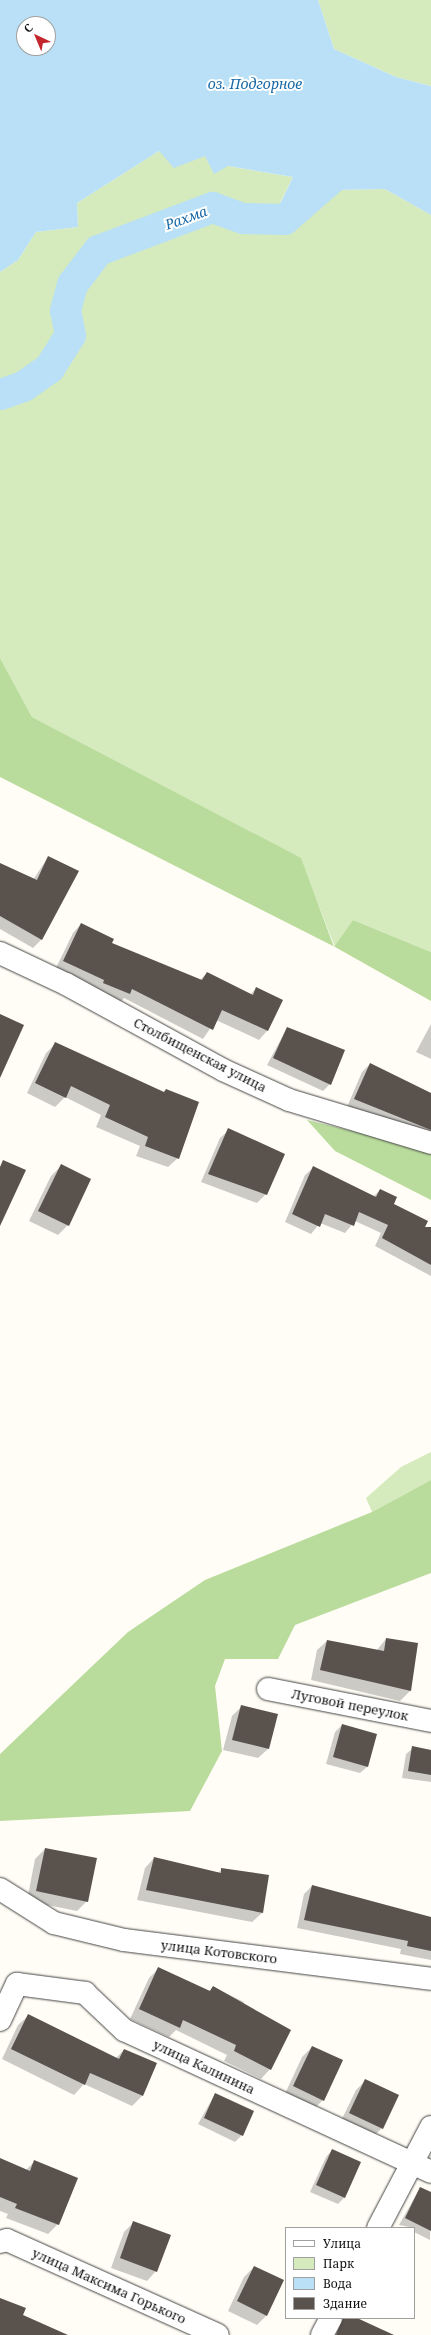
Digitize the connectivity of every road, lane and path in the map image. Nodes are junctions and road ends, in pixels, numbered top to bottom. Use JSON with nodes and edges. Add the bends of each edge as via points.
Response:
{"nodes":[{"id":1,"x":0,"y":954,"type":"edge"},
{"id":2,"x":431,"y":1143,"type":"edge"},
{"id":3,"x":268,"y":1688,"type":"dead end"},
{"id":4,"x":431,"y":1721,"type":"edge"},
{"id":5,"x":7,"y":1895,"type":"edge"},
{"id":6,"x":431,"y":1979,"type":"edge"},
{"id":7,"x":0,"y":2020,"type":"edge"},
{"id":8,"x":431,"y":2127,"type":"edge"},
{"id":9,"x":422,"y":2168,"type":"edge"},
{"id":10,"x":379,"y":2227,"type":"edge"},
{"id":11,"x":0,"y":2242,"type":"edge"},
{"id":12,"x":330,"y":2319,"type":"edge"},
{"id":13,"x":218,"y":2335,"type":"edge"},
{"id":14,"x":322,"y":2335,"type":"edge"}],
"edges":[{"from":1,"to":2,"type":"street","name":"Столбищенская улица","via":[[66,984],[223,1070],[282,1097]]},
{"from":3,"to":4,"type":"street","name":"Луговой переулок"},
{"from":5,"to":6,"type":"street","name":"улица Котовского","via":[[54,1923],[124,1940]]},
{"from":7,"to":9,"type":"street","name":"улица Калинина","via":[[17,1984],[85,1993],[124,2030]]},
{"from":8,"to":9,"type":"street"},
{"from":9,"to":10,"type":"street"},
{"from":11,"to":13,"type":"street","name":"улица Максима Горького","via":[[7,2240]]},
{"from":12,"to":14,"type":"street"}]}
